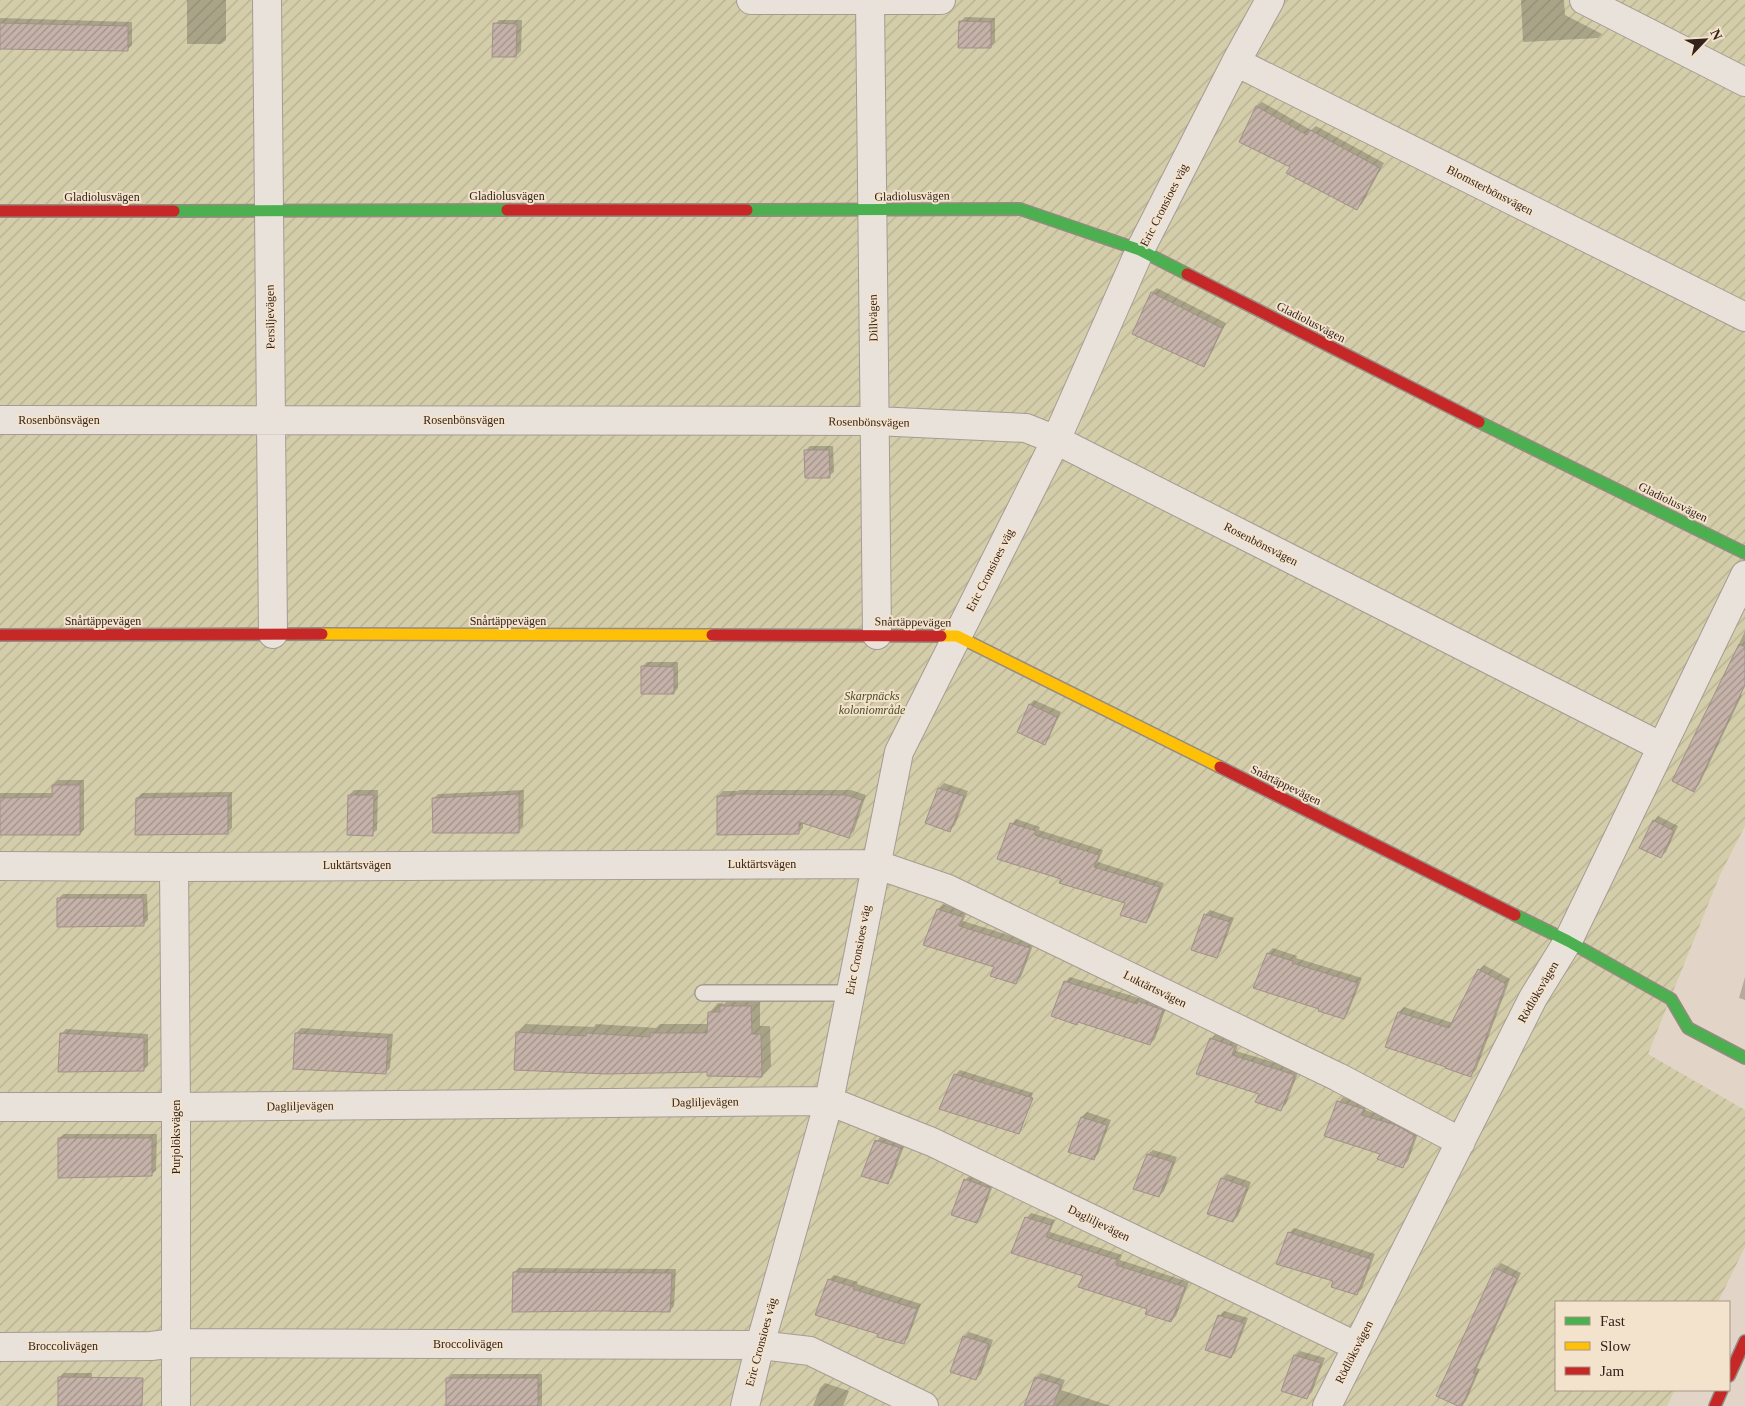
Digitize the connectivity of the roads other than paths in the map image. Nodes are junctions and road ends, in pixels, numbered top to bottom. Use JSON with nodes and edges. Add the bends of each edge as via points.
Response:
{"nodes":[{"id":1,"x":267,"y":0,"type":"edge"},
{"id":2,"x":751,"y":0,"type":"edge"},
{"id":3,"x":941,"y":0,"type":"edge"},
{"id":4,"x":1270,"y":0,"type":"edge"},
{"id":5,"x":1584,"y":0,"type":"edge"},
{"id":6,"x":870,"y":1,"type":"edge"},
{"id":7,"x":1236,"y":62,"type":"junction"},
{"id":8,"x":1745,"y":82,"type":"edge"},
{"id":9,"x":269,"y":210,"type":"junction"},
{"id":10,"x":872,"y":210,"type":"junction"},
{"id":11,"x":0,"y":211,"type":"edge"},
{"id":12,"x":1140,"y":250,"type":"junction"},
{"id":13,"x":1745,"y":317,"type":"edge"},
{"id":14,"x":0,"y":420,"type":"edge"},
{"id":15,"x":271,"y":420,"type":"junction"},
{"id":16,"x":874,"y":421,"type":"junction"},
{"id":17,"x":1056,"y":440,"type":"junction"},
{"id":18,"x":1745,"y":553,"type":"edge"},
{"id":19,"x":1745,"y":574,"type":"edge"},
{"id":20,"x":273,"y":634,"type":"junction"},
{"id":21,"x":877,"y":635,"type":"junction"},
{"id":22,"x":0,"y":636,"type":"edge"},
{"id":23,"x":957,"y":636,"type":"junction"},
{"id":24,"x":1662,"y":747,"type":"junction"},
{"id":25,"x":875,"y":864,"type":"junction"},
{"id":26,"x":0,"y":866,"type":"edge"},
{"id":27,"x":174,"y":867,"type":"junction"},
{"id":28,"x":1568,"y":941,"type":"junction"},
{"id":29,"x":702,"y":993,"type":"dead end"},
{"id":30,"x":850,"y":993,"type":"junction"},
{"id":31,"x":1745,"y":1058,"type":"edge"},
{"id":32,"x":829,"y":1101,"type":"junction"},
{"id":33,"x":0,"y":1107,"type":"edge"},
{"id":34,"x":176,"y":1107,"type":"junction"},
{"id":35,"x":1461,"y":1142,"type":"junction"},
{"id":36,"x":1745,"y":1341,"type":"edge"},
{"id":37,"x":175,"y":1343,"type":"junction"},
{"id":38,"x":760,"y":1345,"type":"junction"},
{"id":39,"x":0,"y":1346,"type":"edge"},
{"id":40,"x":1356,"y":1346,"type":"junction"},
{"id":41,"x":1730,"y":1374,"type":"edge"},
{"id":42,"x":1722,"y":1391,"type":"edge"},
{"id":43,"x":176,"y":1406,"type":"edge"},
{"id":44,"x":745,"y":1406,"type":"edge"},
{"id":45,"x":924,"y":1406,"type":"edge"},
{"id":46,"x":1327,"y":1406,"type":"edge"},
{"id":47,"x":1715,"y":1406,"type":"edge"}],
"edges":[{"from":1,"to":9,"type":"street","name":"Persiljevägen"},
{"from":2,"to":6,"type":"street"},
{"from":3,"to":6,"type":"street"},
{"from":4,"to":7,"type":"street","name":"Eric Cronsioes väg"},
{"from":5,"to":8,"type":"street"},
{"from":6,"to":10,"type":"street","name":"Dillvägen"},
{"from":7,"to":12,"type":"street","name":"Eric Cronsioes väg"},
{"from":7,"to":13,"type":"street","name":"Blomsterbönsvägen"},
{"from":9,"to":10,"type":"street","name":"Gladiolusvägen"},
{"from":9,"to":11,"type":"street","name":"Gladiolusvägen"},
{"from":9,"to":15,"type":"street","name":"Persiljevägen"},
{"from":10,"to":12,"type":"street","name":"Gladiolusvägen","via":[[1020,208]]},
{"from":10,"to":16,"type":"street","name":"Dillvägen"},
{"from":12,"to":17,"type":"street","name":"Eric Cronsioes väg"},
{"from":12,"to":18,"type":"street","name":"Gladiolusvägen"},
{"from":14,"to":15,"type":"street","name":"Rosenbönsvägen"},
{"from":15,"to":16,"type":"street","name":"Rosenbönsvägen"},
{"from":15,"to":20,"type":"street","name":"Persiljevägen"},
{"from":16,"to":17,"type":"street","name":"Rosenbönsvägen","via":[[1026,428]]},
{"from":16,"to":21,"type":"street","name":"Dillvägen"},
{"from":17,"to":23,"type":"street","name":"Eric Cronsioes väg"},
{"from":17,"to":24,"type":"street","name":"Rosenbönsvägen"},
{"from":19,"to":24,"type":"street","name":"Rödlöksvägen"},
{"from":20,"to":21,"type":"street","name":"Snårtäppevägen"},
{"from":20,"to":22,"type":"street","name":"Snårtäppevägen"},
{"from":21,"to":23,"type":"street","name":"Snårtäppevägen"},
{"from":23,"to":25,"type":"street","name":"Eric Cronsioes väg","via":[[898,752]]},
{"from":23,"to":28,"type":"street","name":"Snårtäppevägen"},
{"from":24,"to":28,"type":"street","name":"Rödlöksvägen"},
{"from":25,"to":27,"type":"street","name":"Luktärtsvägen"},
{"from":25,"to":30,"type":"street","name":"Eric Cronsioes väg"},
{"from":25,"to":35,"type":"street","name":"Luktärtsvägen","via":[[948,889],[1338,1077]]},
{"from":26,"to":27,"type":"street","name":"Luktärtsvägen"},
{"from":27,"to":34,"type":"street","name":"Purjolöksvägen"},
{"from":28,"to":31,"type":"street","name":"Snårtäppevägen","via":[[1671,999],[1688,1028]]},
{"from":28,"to":35,"type":"street","name":"Rödlöksvägen","via":[[1533,998]]},
{"from":29,"to":30,"type":"lane"},
{"from":30,"to":32,"type":"street","name":"Eric Cronsioes väg"},
{"from":32,"to":34,"type":"street","name":"Dagliljevägen"},
{"from":32,"to":38,"type":"street","name":"Eric Cronsioes väg"},
{"from":32,"to":40,"type":"street","name":"Dagliljevägen","via":[[932,1142]]},
{"from":33,"to":34,"type":"street","name":"Dagliljevägen"},
{"from":34,"to":37,"type":"street","name":"Purjolöksvägen"},
{"from":35,"to":40,"type":"street","name":"Rödlöksvägen"},
{"from":36,"to":41,"type":"street"},
{"from":37,"to":38,"type":"street","name":"Broccolivägen"},
{"from":37,"to":39,"type":"street","name":"Broccolivägen","via":[[151,1346]]},
{"from":37,"to":43,"type":"street","name":"Purjolöksvägen"},
{"from":38,"to":44,"type":"street","name":"Eric Cronsioes väg"},
{"from":38,"to":45,"type":"street","name":"Broccolivägen","via":[[810,1352]]},
{"from":40,"to":46,"type":"street","name":"Rödlöksvägen"},
{"from":42,"to":47,"type":"street"}]}
